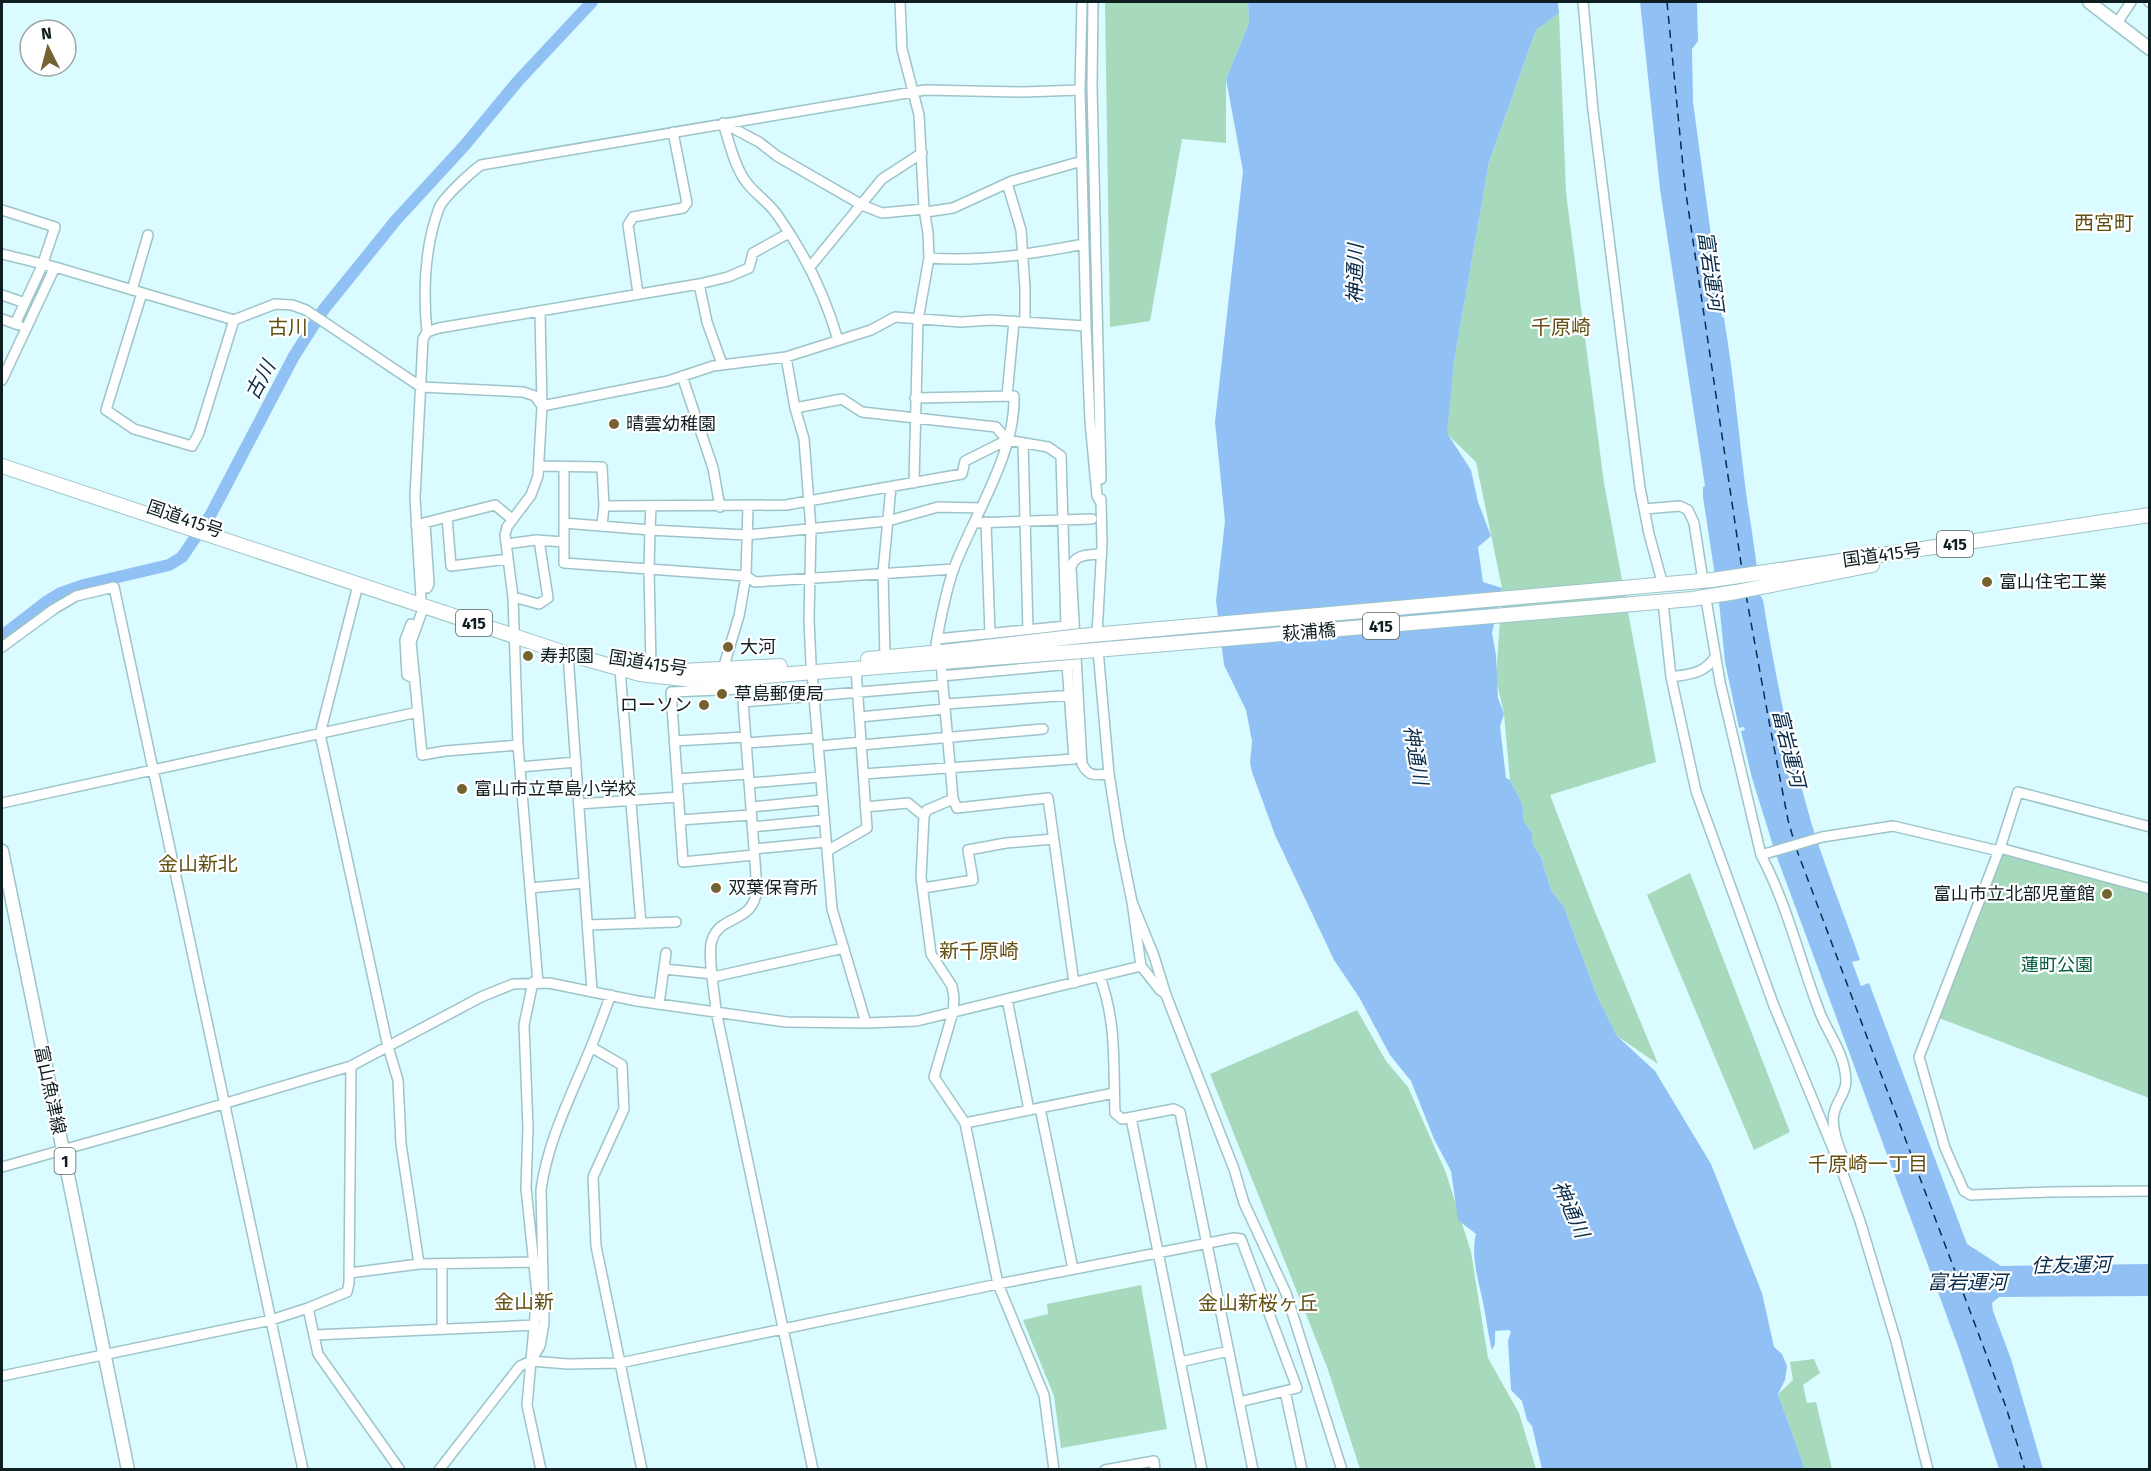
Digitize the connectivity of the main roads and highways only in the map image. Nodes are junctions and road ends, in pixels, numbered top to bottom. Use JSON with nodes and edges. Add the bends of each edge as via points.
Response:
{"nodes":[{"id":1,"x":2089,"y":2,"type":"edge"},
{"id":2,"x":2150,"y":49,"type":"edge"},
{"id":3,"x":2,"y":458,"type":"edge"},
{"id":4,"x":2,"y":466,"type":"edge"},
{"id":5,"x":2150,"y":515,"type":"edge"},
{"id":6,"x":2150,"y":523,"type":"edge"},
{"id":7,"x":191,"y":525,"type":"junction"},
{"id":8,"x":214,"y":533,"type":"junction"},
{"id":9,"x":1761,"y":580,"type":"junction"},
{"id":10,"x":1656,"y":586,"type":"joint"},
{"id":11,"x":1707,"y":588,"type":"junction"},
{"id":12,"x":422,"y":602,"type":"junction"},
{"id":13,"x":1658,"y":602,"type":"joint"},
{"id":14,"x":514,"y":632,"type":"junction"},
{"id":15,"x":1103,"y":634,"type":"joint"},
{"id":16,"x":1097,"y":650,"type":"joint"},
{"id":17,"x":943,"y":661,"type":"junction"},
{"id":18,"x":812,"y":668,"type":"junction"},
{"id":19,"x":741,"y":679,"type":"junction"},
{"id":20,"x":2,"y":852,"type":"edge"},
{"id":21,"x":128,"y":1470,"type":"edge"}],
"edges":[{"from":1,"to":2,"type":"main road"},
{"from":3,"to":7,"type":"highway","name":"国道415号","number":"415"},
{"from":4,"to":7,"type":"highway","name":"国道415号","number":"415"},
{"from":5,"to":9,"type":"highway","name":"国道415号","number":"415"},
{"from":6,"to":9,"type":"highway","name":"国道415号","number":"415"},
{"from":7,"to":8,"type":"highway","name":"国道415号","number":"415"},
{"from":8,"to":12,"type":"highway","name":"国道415号","number":"415"},
{"from":8,"to":12,"type":"highway","name":"国道415号","number":"415","via":[[358,585]]},
{"from":9,"to":11,"type":"highway","name":"国道415号","number":"415"},
{"from":10,"to":11,"type":"highway","name":"国道415号","number":"415"},
{"from":10,"to":15,"type":"highway","name":"萩浦橋","number":"415"},
{"from":11,"to":13,"type":"highway","name":"国道415号","number":"415"},
{"from":12,"to":14,"type":"highway","name":"国道415号","number":"415"},
{"from":13,"to":16,"type":"highway","name":"萩浦橋","number":"415"},
{"from":14,"to":19,"type":"highway","name":"国道415号","number":"415","via":[[651,667],[686,671],[723,669]]},
{"from":14,"to":19,"type":"highway","name":"国道415号","number":"415","via":[[620,670],[671,678]]},
{"from":15,"to":17,"type":"highway","name":"国道415号","number":"415","bridge":true,"via":[[1074,629]]},
{"from":16,"to":17,"type":"highway","name":"国道415号","number":"415","bridge":true},
{"from":17,"to":18,"type":"highway","name":"国道415号","number":"415","via":[[856,669]]},
{"from":17,"to":18,"type":"highway","name":"国道415号","number":"415","via":[[885,657]]},
{"from":18,"to":19,"type":"highway","name":"国道415号","number":"415"},
{"from":20,"to":21,"type":"main road","name":"富山魚津線","number":"1"}]}
